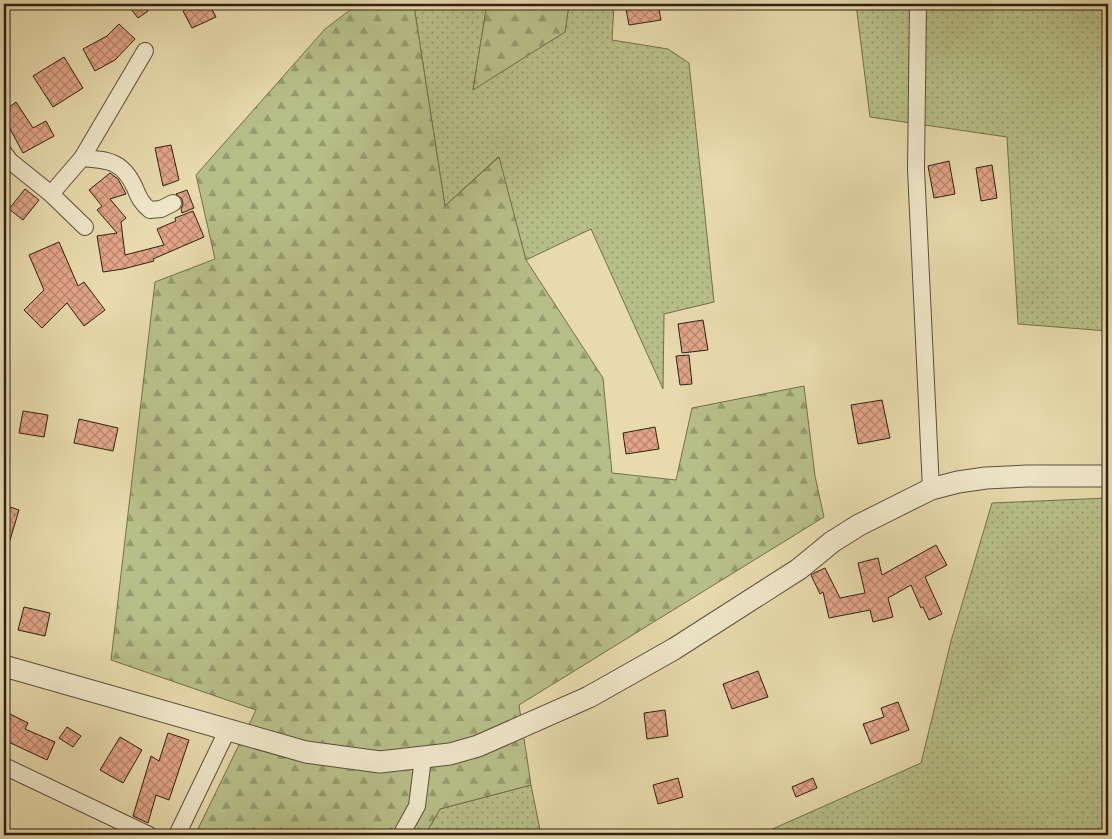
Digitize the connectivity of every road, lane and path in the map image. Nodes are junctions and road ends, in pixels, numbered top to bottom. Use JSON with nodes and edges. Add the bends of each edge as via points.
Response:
{"nodes":[{"id":1,"x":918,"y":4,"type":"edge"},
{"id":2,"x":145,"y":51,"type":"dead end"},
{"id":3,"x":4,"y":154,"type":"edge"},
{"id":4,"x":82,"y":158,"type":"junction"},
{"id":5,"x":51,"y":194,"type":"junction"},
{"id":6,"x":173,"y":203,"type":"dead end"},
{"id":7,"x":85,"y":226,"type":"dead end"},
{"id":8,"x":1108,"y":476,"type":"edge"},
{"id":9,"x":931,"y":489,"type":"junction"},
{"id":10,"x":4,"y":666,"type":"edge"},
{"id":11,"x":227,"y":730,"type":"junction"},
{"id":12,"x":423,"y":758,"type":"junction"},
{"id":13,"x":4,"y":766,"type":"edge"},
{"id":14,"x":149,"y":835,"type":"edge"},
{"id":15,"x":177,"y":835,"type":"edge"},
{"id":16,"x":400,"y":835,"type":"edge"}],
"edges":[{"from":1,"to":9,"type":"street","via":[[916,169]]},
{"from":2,"to":4,"type":"street"},
{"from":3,"to":5,"type":"street"},
{"from":4,"to":5,"type":"street"},
{"from":4,"to":6,"type":"street","via":[[116,163],[131,178],[142,204],[150,210]]},
{"from":5,"to":7,"type":"street"},
{"from":8,"to":9,"type":"street","via":[[986,478]]},
{"from":9,"to":12,"type":"street","via":[[859,524],[799,568],[674,649],[589,697],[478,746]]},
{"from":10,"to":11,"type":"street"},
{"from":11,"to":12,"type":"street","via":[[306,752],[380,762]]},
{"from":11,"to":15,"type":"street"},
{"from":12,"to":16,"type":"street","via":[[417,806]]},
{"from":13,"to":14,"type":"street"}]}
